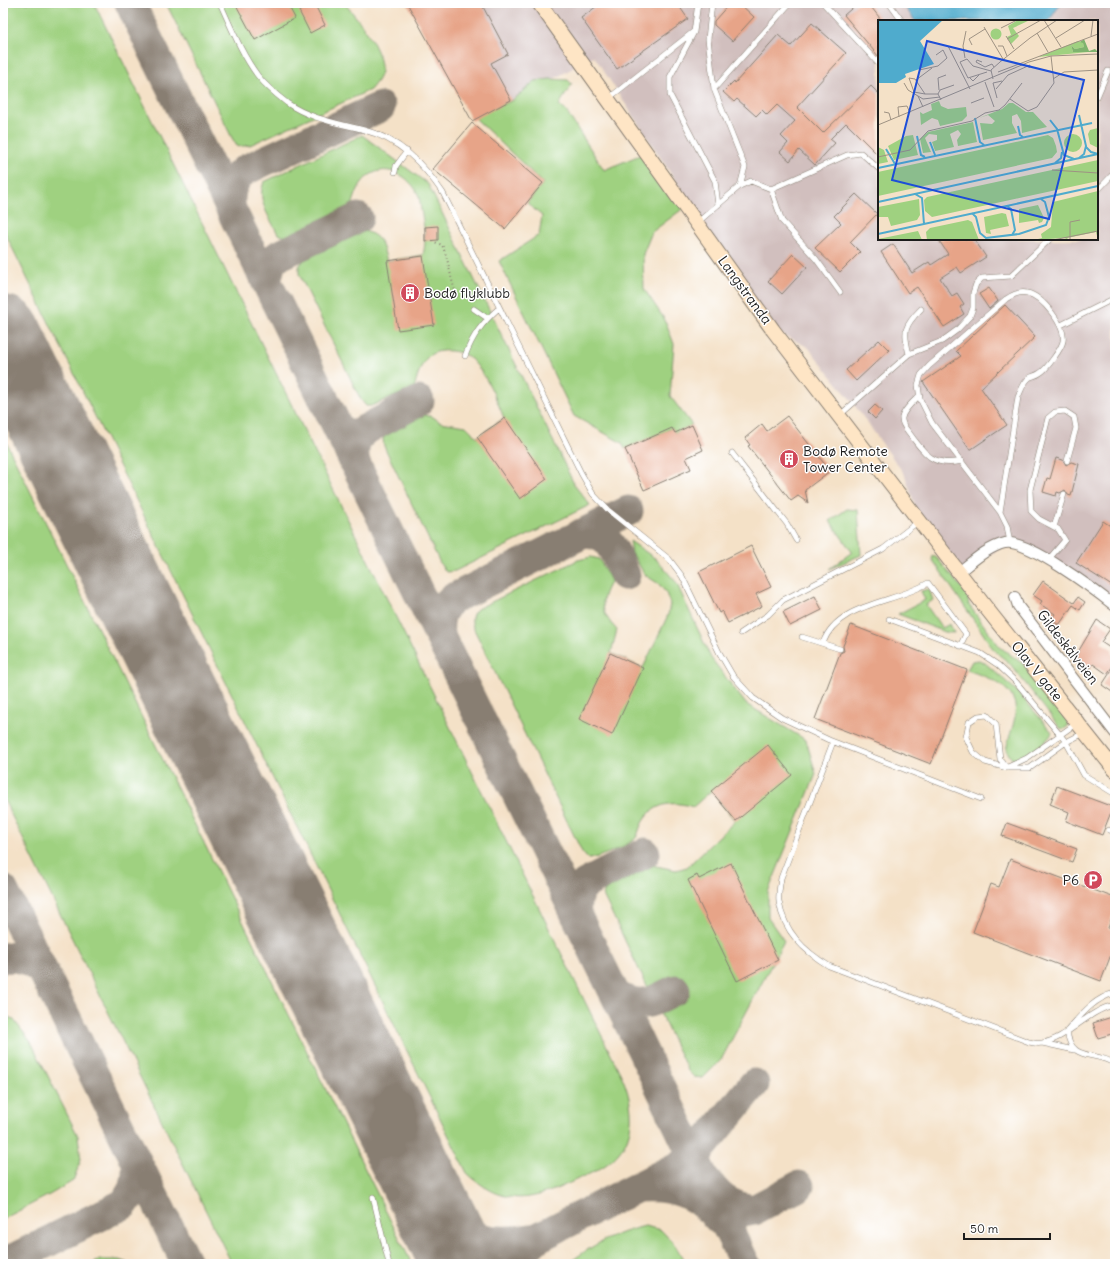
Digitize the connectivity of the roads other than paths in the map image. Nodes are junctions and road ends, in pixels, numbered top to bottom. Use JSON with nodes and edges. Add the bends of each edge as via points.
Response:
{"nodes":[{"id":1,"x":220,"y":3,"type":"edge"},
{"id":2,"x":698,"y":3,"type":"edge"},
{"id":3,"x":712,"y":3,"type":"edge"},
{"id":4,"x":790,"y":3,"type":"edge"},
{"id":5,"x":823,"y":3,"type":"edge"},
{"id":6,"x":889,"y":3,"type":"edge"},
{"id":7,"x":543,"y":6,"type":"edge"},
{"id":8,"x":901,"y":20,"type":"edge"},
{"id":9,"x":694,"y":32,"type":"junction"},
{"id":10,"x":878,"y":63,"type":"edge"},
{"id":11,"x":1108,"y":71,"type":"dead end"},
{"id":12,"x":714,"y":89,"type":"junction"},
{"id":13,"x":1098,"y":95,"type":"edge"},
{"id":14,"x":608,"y":98,"type":"junction"},
{"id":15,"x":407,"y":151,"type":"junction"},
{"id":16,"x":878,"y":168,"type":"edge"},
{"id":17,"x":395,"y":172,"type":"dead end"},
{"id":18,"x":1115,"y":172,"type":"edge"},
{"id":19,"x":740,"y":186,"type":"junction"},
{"id":20,"x":771,"y":189,"type":"junction"},
{"id":21,"x":1098,"y":190,"type":"edge"},
{"id":22,"x":718,"y":205,"type":"junction"},
{"id":23,"x":697,"y":223,"type":"junction"},
{"id":24,"x":1049,"y":240,"type":"edge"},
{"id":25,"x":840,"y":292,"type":"dead end"},
{"id":26,"x":1115,"y":298,"type":"edge"},
{"id":27,"x":474,"y":308,"type":"dead end"},
{"id":28,"x":500,"y":308,"type":"junction"},
{"id":29,"x":921,"y":308,"type":"dead end"},
{"id":30,"x":487,"y":318,"type":"junction"},
{"id":31,"x":1061,"y":325,"type":"junction"},
{"id":32,"x":909,"y":354,"type":"junction"},
{"id":33,"x":465,"y":356,"type":"dead end"},
{"id":34,"x":919,"y":396,"type":"junction"},
{"id":35,"x":839,"y":416,"type":"junction"},
{"id":36,"x":732,"y":453,"type":"dead end"},
{"id":37,"x":962,"y":461,"type":"junction"},
{"id":38,"x":1067,"y":461,"type":"dead end"},
{"id":39,"x":1064,"y":494,"type":"dead end"},
{"id":40,"x":1000,"y":512,"type":"junction"},
{"id":41,"x":920,"y":521,"type":"junction"},
{"id":42,"x":1054,"y":527,"type":"junction"},
{"id":43,"x":796,"y":540,"type":"dead end"},
{"id":44,"x":1010,"y":543,"type":"junction"},
{"id":45,"x":1048,"y":560,"type":"junction"},
{"id":46,"x":959,"y":572,"type":"junction"},
{"id":47,"x":1015,"y":597,"type":"dead end"},
{"id":48,"x":1115,"y":606,"type":"edge"},
{"id":49,"x":889,"y":618,"type":"dead end"},
{"id":50,"x":741,"y":633,"type":"dead end"},
{"id":51,"x":802,"y":637,"type":"dead end"},
{"id":52,"x":822,"y":643,"type":"junction"},
{"id":53,"x":960,"y":646,"type":"junction"},
{"id":54,"x":840,"y":649,"type":"dead end"},
{"id":55,"x":1082,"y":727,"type":"junction"},
{"id":56,"x":1115,"y":733,"type":"edge"},
{"id":57,"x":1060,"y":735,"type":"junction"},
{"id":58,"x":834,"y":742,"type":"junction"},
{"id":59,"x":1066,"y":742,"type":"junction"},
{"id":60,"x":1007,"y":768,"type":"junction"},
{"id":61,"x":1115,"y":770,"type":"edge"},
{"id":62,"x":1115,"y":794,"type":"edge"},
{"id":63,"x":981,"y":799,"type":"dead end"},
{"id":64,"x":1115,"y":993,"type":"edge"},
{"id":65,"x":1115,"y":1005,"type":"edge"},
{"id":66,"x":1067,"y":1031,"type":"junction"},
{"id":67,"x":1042,"y":1043,"type":"junction"},
{"id":68,"x":1074,"y":1050,"type":"junction"},
{"id":69,"x":1115,"y":1064,"type":"edge"},
{"id":70,"x":373,"y":1197,"type":"dead end"},
{"id":71,"x":389,"y":1264,"type":"edge"}],
"edges":[{"from":1,"to":15,"type":"lane","via":[[258,76],[288,103],[324,121],[366,130],[398,144]]},
{"from":2,"to":9,"type":"lane"},
{"from":3,"to":12,"type":"lane","via":[[708,40]]},
{"from":4,"to":12,"type":"lane"},
{"from":5,"to":10,"type":"lane"},
{"from":6,"to":8,"type":"lane"},
{"from":7,"to":14,"type":"street","name":"Langstranda"},
{"from":9,"to":14,"type":"lane"},
{"from":9,"to":22,"type":"lane","via":[[670,77],[670,95],[714,181]]},
{"from":11,"to":13,"type":"lane"},
{"from":12,"to":19,"type":"lane","via":[[745,167]]},
{"from":14,"to":23,"type":"street","name":"Langstranda"},
{"from":15,"to":17,"type":"lane","via":[[396,166]]},
{"from":15,"to":28,"type":"lane","via":[[443,193]]},
{"from":16,"to":20,"type":"lane","via":[[861,153],[847,155]]},
{"from":18,"to":21,"type":"lane"},
{"from":19,"to":20,"type":"lane","via":[[752,181]]},
{"from":19,"to":22,"type":"lane"},
{"from":20,"to":25,"type":"lane","via":[[782,222],[816,259]]},
{"from":22,"to":23,"type":"lane"},
{"from":23,"to":35,"type":"street","name":"Langstranda","via":[[773,330]]},
{"from":24,"to":32,"type":"lane","via":[[1011,276],[982,278],[973,292],[970,316],[957,330],[942,341]]},
{"from":26,"to":31,"type":"lane"},
{"from":27,"to":30,"type":"lane"},
{"from":28,"to":30,"type":"lane"},
{"from":28,"to":58,"type":"lane","via":[[593,494],[608,510],[669,559],[682,576],[733,676],[753,698],[782,718]]},
{"from":29,"to":32,"type":"lane","via":[[905,329],[904,338]]},
{"from":30,"to":33,"type":"lane"},
{"from":31,"to":34,"type":"lane","via":[[1038,299],[1026,293],[1014,294],[1006,298],[929,366],[918,385]]},
{"from":31,"to":40,"type":"lane","via":[[1063,342],[1043,370],[1030,377],[1024,384],[1018,397]]},
{"from":32,"to":35,"type":"lane"},
{"from":34,"to":37,"type":"lane","via":[[932,422]]},
{"from":34,"to":37,"type":"lane","via":[[904,414],[903,424],[930,458],[944,462]]},
{"from":35,"to":41,"type":"street","name":"Langstranda"},
{"from":36,"to":43,"type":"lane","via":[[787,524]]},
{"from":37,"to":40,"type":"lane"},
{"from":38,"to":42,"type":"lane","via":[[1076,428],[1074,417],[1066,411],[1055,412],[1048,418],[1030,490],[1032,511],[1039,519]]},
{"from":39,"to":42,"type":"lane"},
{"from":40,"to":44,"type":"lane","via":[[1007,526]]},
{"from":41,"to":46,"type":"street","name":"Langstranda"},
{"from":41,"to":50,"type":"lane","via":[[883,549],[783,600],[768,615]]},
{"from":42,"to":45,"type":"lane","via":[[1065,540]]},
{"from":44,"to":45,"type":"street","via":[[1017,543]]},
{"from":44,"to":46,"type":"street","via":[[994,547]]},
{"from":45,"to":48,"type":"street"},
{"from":46,"to":55,"type":"street","name":"Olav V gate"},
{"from":47,"to":56,"type":"street","name":"Gildeskålveien","via":[[1018,606]]},
{"from":49,"to":53,"type":"lane"},
{"from":51,"to":52,"type":"lane"},
{"from":52,"to":53,"type":"lane","via":[[831,627],[851,612],[928,584],[966,634]]},
{"from":52,"to":54,"type":"lane"},
{"from":53,"to":57,"type":"lane","via":[[980,653],[998,665],[1016,682]]},
{"from":55,"to":57,"type":"lane"},
{"from":55,"to":59,"type":"lane"},
{"from":55,"to":61,"type":"street","name":"Olav V gate"},
{"from":57,"to":59,"type":"lane"},
{"from":57,"to":60,"type":"lane","via":[[1027,758]]},
{"from":58,"to":63,"type":"lane"},
{"from":58,"to":67,"type":"lane","via":[[781,878],[779,901],[785,924],[812,956],[829,966],[1029,1042]]},
{"from":59,"to":60,"type":"lane","via":[[1030,768]]},
{"from":59,"to":62,"type":"lane","via":[[1084,775]]},
{"from":60,"to":60,"type":"lane","via":[[1000,759],[996,724],[987,715],[978,716],[969,722],[966,737],[973,752],[984,762]]},
{"from":64,"to":66,"type":"lane","via":[[1104,995],[1085,1010]]},
{"from":65,"to":66,"type":"lane","via":[[1091,1014]]},
{"from":66,"to":67,"type":"lane"},
{"from":66,"to":68,"type":"lane","via":[[1068,1041]]},
{"from":67,"to":68,"type":"lane"},
{"from":68,"to":69,"type":"lane"},
{"from":70,"to":71,"type":"lane"}]}
